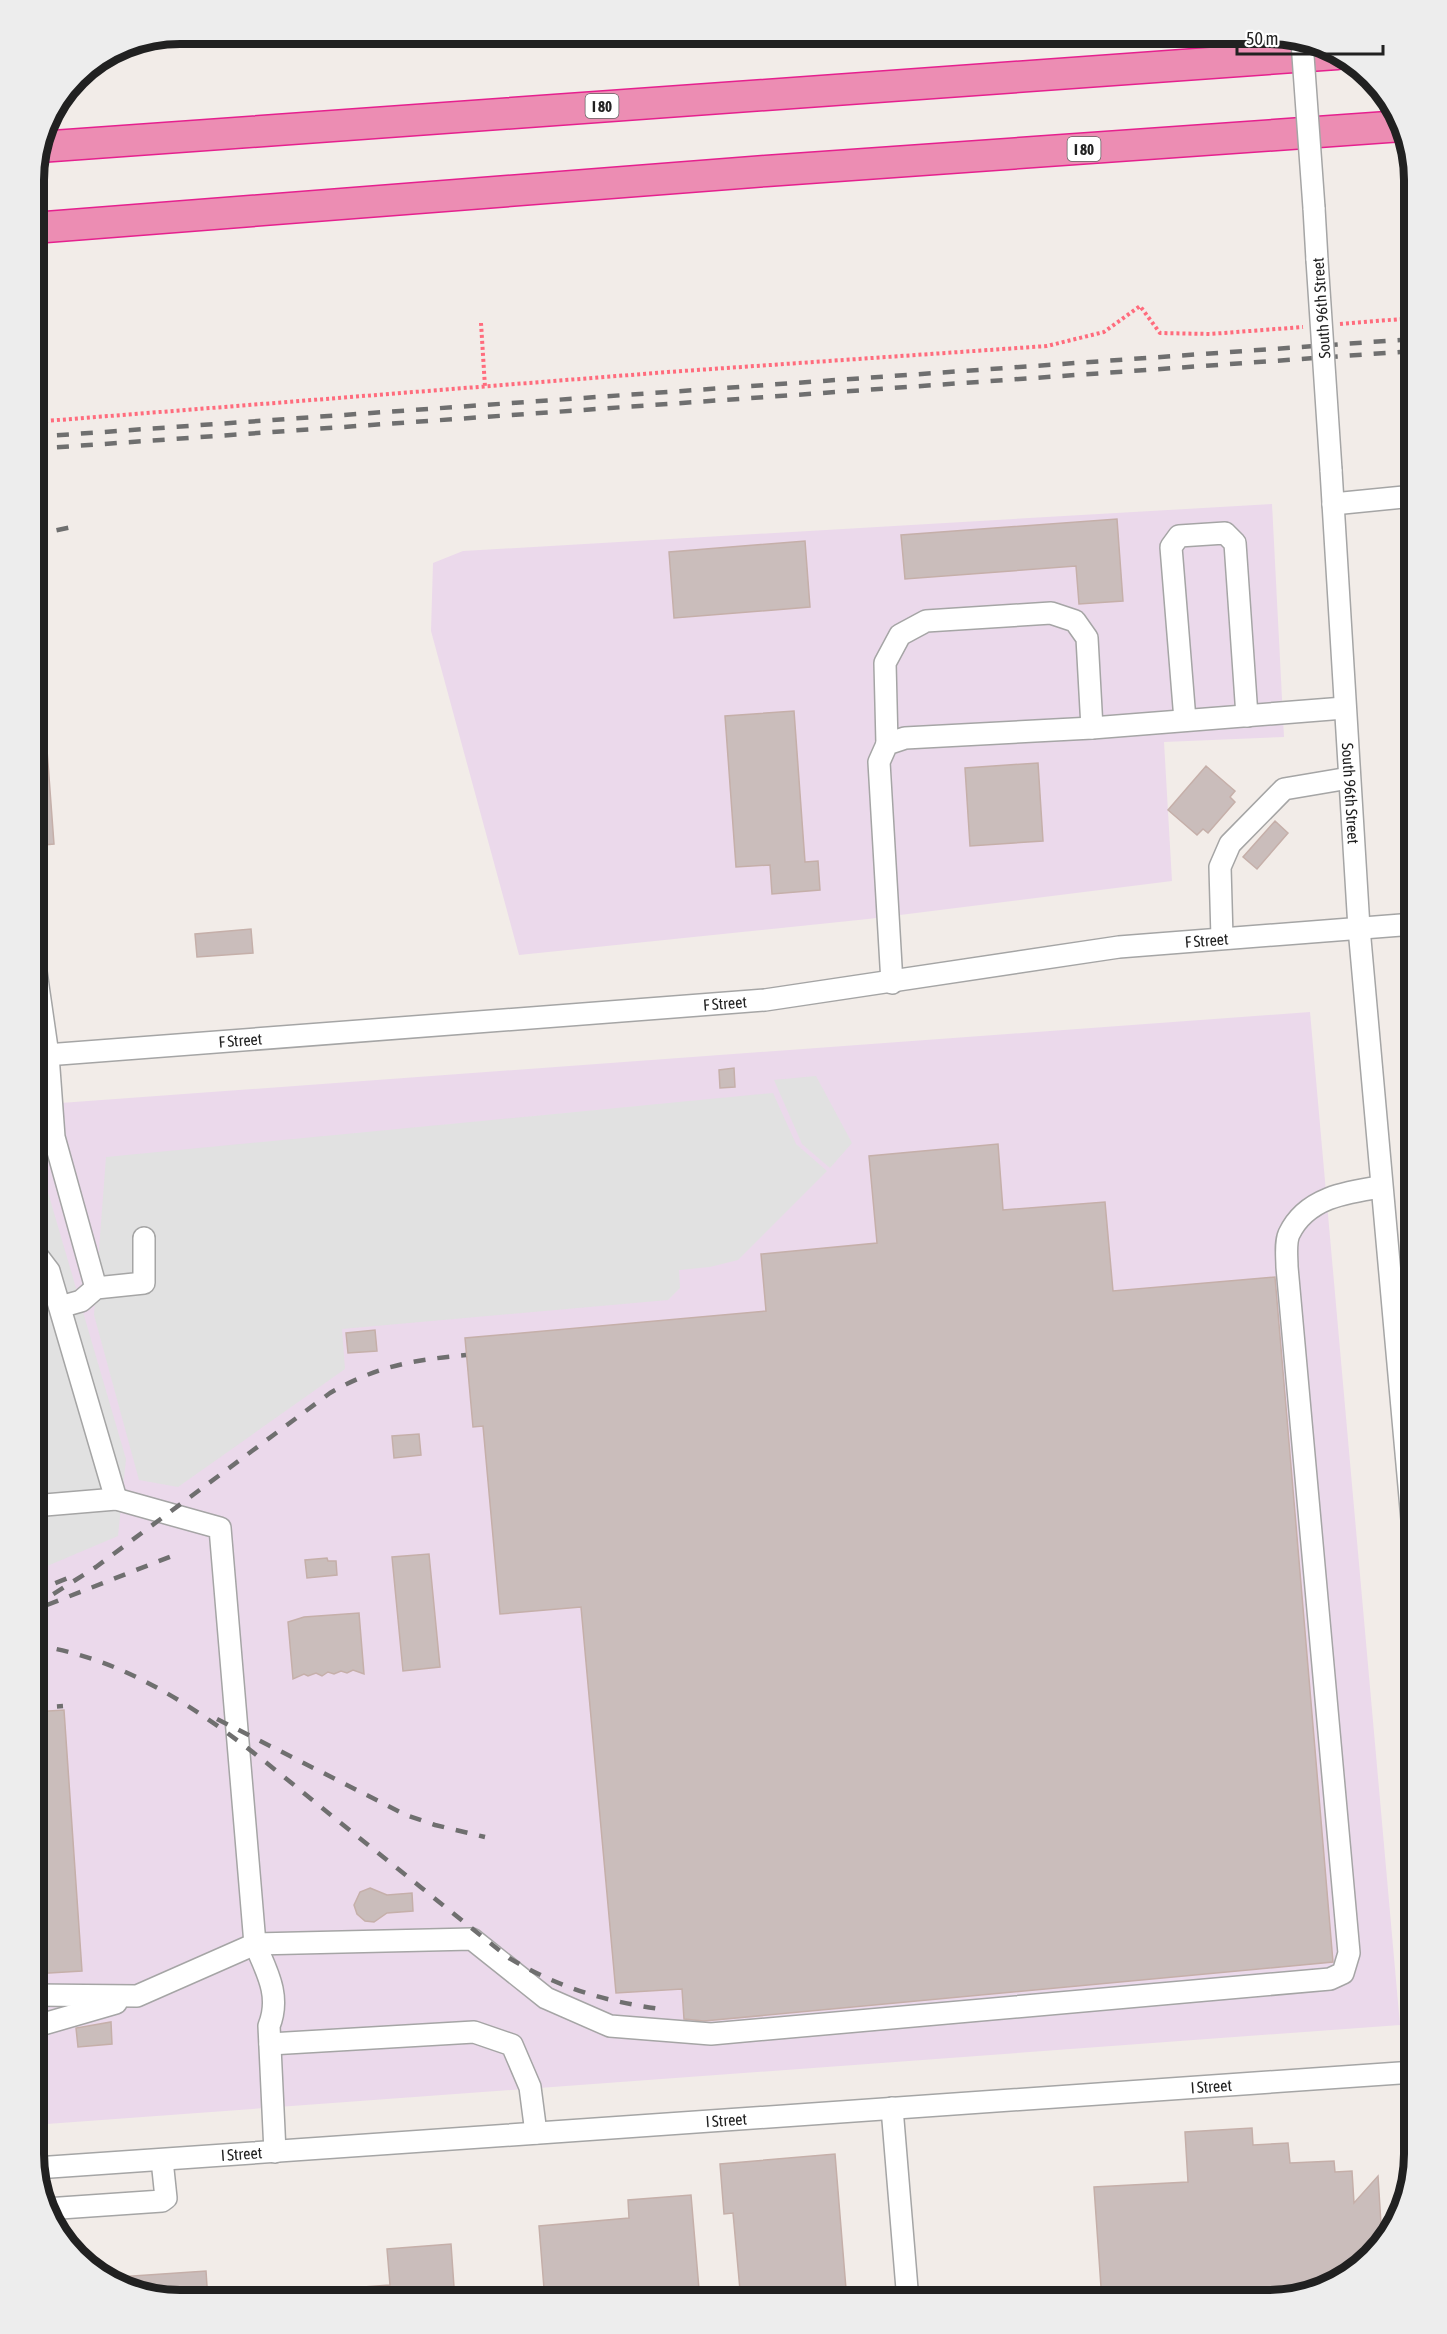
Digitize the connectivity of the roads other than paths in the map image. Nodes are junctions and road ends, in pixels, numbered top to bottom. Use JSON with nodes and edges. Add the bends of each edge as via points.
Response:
{"nodes":[{"id":1,"x":1302,"y":48,"type":"edge"},
{"id":2,"x":1321,"y":55,"type":"edge"},
{"id":3,"x":1393,"y":127,"type":"edge"},
{"id":4,"x":48,"y":146,"type":"edge"},
{"id":5,"x":44,"y":227,"type":"edge"},
{"id":6,"x":1404,"y":497,"type":"edge"},
{"id":7,"x":1333,"y":504,"type":"junction"},
{"id":8,"x":1344,"y":708,"type":"junction"},
{"id":9,"x":1247,"y":716,"type":"junction"},
{"id":10,"x":1185,"y":720,"type":"junction"},
{"id":11,"x":1092,"y":728,"type":"junction"},
{"id":12,"x":887,"y":744,"type":"junction"},
{"id":13,"x":1349,"y":778,"type":"junction"},
{"id":14,"x":1404,"y":925,"type":"edge"},
{"id":15,"x":1359,"y":928,"type":"junction"},
{"id":16,"x":1222,"y":938,"type":"junction"},
{"id":17,"x":892,"y":983,"type":"junction"},
{"id":18,"x":44,"y":1055,"type":"edge"},
{"id":19,"x":44,"y":1078,"type":"edge"},
{"id":20,"x":1381,"y":1187,"type":"junction"},
{"id":21,"x":144,"y":1238,"type":"dead end"},
{"id":22,"x":44,"y":1264,"type":"edge"},
{"id":23,"x":96,"y":1288,"type":"junction"},
{"id":24,"x":60,"y":1307,"type":"junction"},
{"id":25,"x":1404,"y":1434,"type":"edge"},
{"id":26,"x":116,"y":1499,"type":"junction"},
{"id":27,"x":44,"y":1505,"type":"edge"},
{"id":28,"x":255,"y":1944,"type":"junction"},
{"id":29,"x":44,"y":1995,"type":"edge"},
{"id":30,"x":136,"y":1996,"type":"junction"},
{"id":31,"x":44,"y":2024,"type":"edge"},
{"id":32,"x":270,"y":2044,"type":"junction"},
{"id":33,"x":1404,"y":2073,"type":"edge"},
{"id":34,"x":892,"y":2108,"type":"junction"},
{"id":35,"x":536,"y":2133,"type":"junction"},
{"id":36,"x":275,"y":2152,"type":"junction"},
{"id":37,"x":162,"y":2160,"type":"junction"},
{"id":38,"x":44,"y":2167,"type":"edge"},
{"id":39,"x":55,"y":2208,"type":"edge"},
{"id":40,"x":907,"y":2290,"type":"edge"}],
"edges":[{"from":1,"to":7,"type":"street","name":"South 96th Street","bridge":true},
{"from":2,"to":4,"type":"highway","number":"I 80"},
{"from":3,"to":5,"type":"highway","number":"I 80"},
{"from":6,"to":7,"type":"street"},
{"from":7,"to":8,"type":"street","name":"South 96th Street"},
{"from":8,"to":9,"type":"street"},
{"from":8,"to":13,"type":"street","name":"South 96th Street"},
{"from":9,"to":10,"type":"street"},
{"from":9,"to":10,"type":"street","via":[[1235,543],[1224,533],[1179,536],[1171,547]]},
{"from":10,"to":11,"type":"street"},
{"from":11,"to":12,"type":"street","via":[[905,738]]},
{"from":11,"to":12,"type":"street","via":[[1087,638],[1075,621],[1051,613],[926,621],[900,635],[885,663]]},
{"from":12,"to":17,"type":"street","via":[[879,762]]},
{"from":13,"to":15,"type":"street","name":"South 96th Street"},
{"from":13,"to":16,"type":"street","via":[[1284,789],[1230,844],[1220,867]]},
{"from":14,"to":15,"type":"street","name":"F Street"},
{"from":15,"to":16,"type":"street","name":"F Street"},
{"from":15,"to":20,"type":"street","name":"South 96th Street"},
{"from":16,"to":17,"type":"street","name":"F Street","via":[[1044,956]]},
{"from":17,"to":18,"type":"street","name":"F Street","via":[[765,1000],[628,1012]]},
{"from":19,"to":23,"type":"street","via":[[54,1137]]},
{"from":20,"to":25,"type":"street","name":"South 96th Street"},
{"from":20,"to":28,"type":"street","via":[[1345,1192],[1325,1200],[1304,1212],[1288,1236],[1287,1267],[1349,1953],[1343,1973],[1330,1979],[711,2034],[610,2026],[546,1998],[472,1939]]},
{"from":21,"to":23,"type":"street","via":[[144,1283]]},
{"from":22,"to":24,"type":"street"},
{"from":23,"to":24,"type":"street","via":[[81,1301]]},
{"from":24,"to":26,"type":"street"},
{"from":26,"to":27,"type":"street"},
{"from":26,"to":28,"type":"street","via":[[219,1528]]},
{"from":28,"to":30,"type":"street"},
{"from":28,"to":32,"type":"street","via":[[274,1988]]},
{"from":29,"to":30,"type":"street"},
{"from":30,"to":31,"type":"street"},
{"from":32,"to":35,"type":"street","via":[[474,2032],[512,2045],[530,2087]]},
{"from":32,"to":36,"type":"street"},
{"from":33,"to":34,"type":"street","name":"I Street"},
{"from":34,"to":35,"type":"street","name":"I Street"},
{"from":34,"to":40,"type":"street"},
{"from":35,"to":36,"type":"street","name":"I Street"},
{"from":36,"to":37,"type":"street","name":"I Street"},
{"from":37,"to":38,"type":"street","name":"I Street"},
{"from":37,"to":39,"type":"street","via":[[166,2198],[162,2201]]}]}
